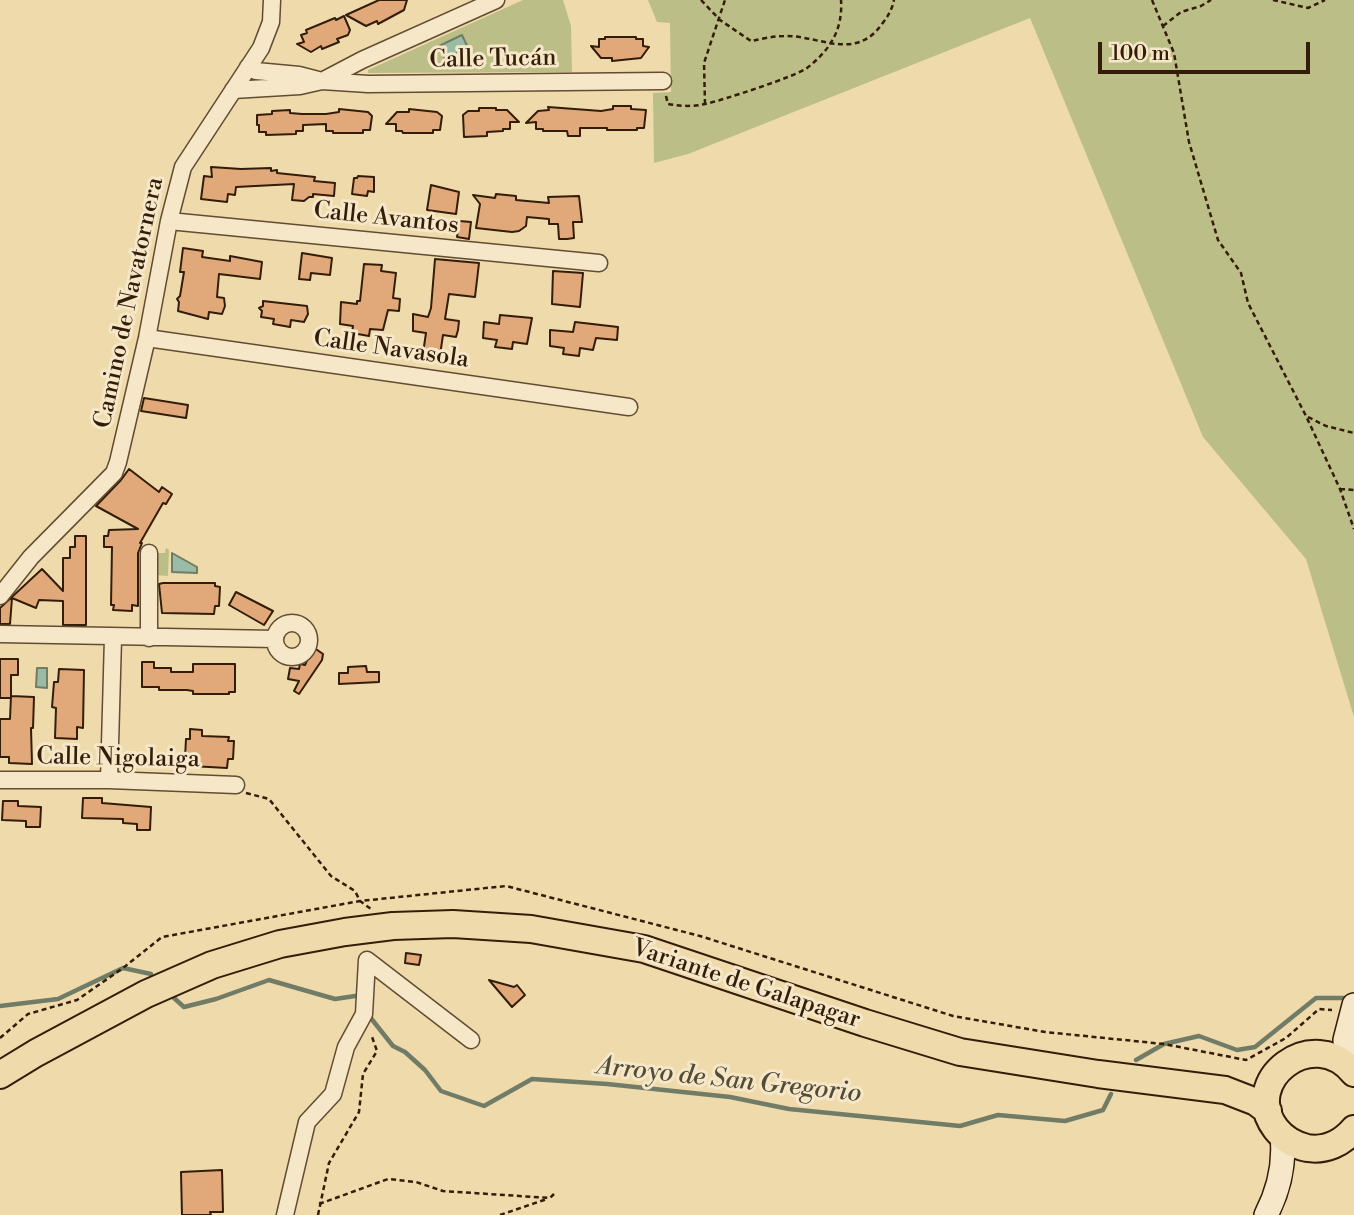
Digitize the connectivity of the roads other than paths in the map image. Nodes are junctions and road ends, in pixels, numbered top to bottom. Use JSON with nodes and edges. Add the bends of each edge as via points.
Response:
{"nodes":[{"id":1,"x":272,"y":0,"type":"edge"},
{"id":2,"x":496,"y":0,"type":"edge"},
{"id":3,"x":248,"y":67,"type":"junction"},
{"id":4,"x":322,"y":80,"type":"junction"},
{"id":5,"x":663,"y":81,"type":"road end"},
{"id":6,"x":233,"y":90,"type":"junction"},
{"id":7,"x":169,"y":221,"type":"junction"},
{"id":8,"x":599,"y":263,"type":"dead end"},
{"id":9,"x":147,"y":338,"type":"junction"},
{"id":10,"x":629,"y":407,"type":"dead end"},
{"id":11,"x":149,"y":553,"type":"dead end"},
{"id":12,"x":0,"y":596,"type":"edge"},
{"id":13,"x":0,"y":634,"type":"edge"},
{"id":14,"x":113,"y":638,"type":"junction"},
{"id":15,"x":149,"y":638,"type":"junction"},
{"id":16,"x":275,"y":639,"type":"dead end"},
{"id":17,"x":0,"y":780,"type":"edge"},
{"id":18,"x":109,"y":780,"type":"junction"},
{"id":19,"x":236,"y":785,"type":"road end"},
{"id":20,"x":1353,"y":1009,"type":"edge"},
{"id":21,"x":471,"y":1040,"type":"dead end"},
{"id":22,"x":1318,"y":1053,"type":"junction"},
{"id":23,"x":1350,"y":1069,"type":"edge"},
{"id":24,"x":0,"y":1075,"type":"edge"},
{"id":25,"x":1272,"y":1080,"type":"junction"},
{"id":26,"x":1225,"y":1090,"type":"junction"},
{"id":27,"x":1268,"y":1111,"type":"junction"},
{"id":28,"x":1354,"y":1129,"type":"edge"},
{"id":29,"x":1282,"y":1136,"type":"junction"},
{"id":30,"x":1315,"y":1149,"type":"junction"},
{"id":31,"x":1278,"y":1189,"type":"junction"},
{"id":32,"x":285,"y":1215,"type":"edge"},
{"id":33,"x":1266,"y":1215,"type":"edge"}],
"edges":[{"from":1,"to":3,"type":"street","name":"Camino de Navatornera","via":[[271,22]]},
{"from":2,"to":4,"type":"street"},
{"from":3,"to":4,"type":"street","name":"Calle Tucán"},
{"from":3,"to":6,"type":"street","name":"Camino de Navatornera"},
{"from":4,"to":5,"type":"street","name":"Calle Tucán","via":[[368,84]]},
{"from":4,"to":6,"type":"street","name":"Calle Tucán","via":[[300,86]]},
{"from":6,"to":7,"type":"street","name":"Camino de Navatornera","via":[[183,167]]},
{"from":7,"to":8,"type":"street","name":"Calle Avantos"},
{"from":7,"to":9,"type":"street","name":"Camino de Navatornera"},
{"from":9,"to":10,"type":"street","name":"Calle Navasola"},
{"from":9,"to":12,"type":"street","name":"Camino de Navatornera","via":[[114,473],[31,557]]},
{"from":11,"to":15,"type":"street"},
{"from":13,"to":14,"type":"street"},
{"from":14,"to":15,"type":"street"},
{"from":14,"to":18,"type":"street"},
{"from":15,"to":16,"type":"street"},
{"from":17,"to":18,"type":"street","name":"Calle Nigolaiga"},
{"from":18,"to":19,"type":"street","name":"Calle Nigolaiga"},
{"from":20,"to":22,"type":"main road"},
{"from":20,"to":23,"type":"main road","via":[[1346,1040]]},
{"from":21,"to":32,"type":"street","via":[[367,960],[364,1014],[346,1047],[333,1094],[307,1122]]},
{"from":22,"to":23,"type":"main road","via":[[1333,1056]]},
{"from":22,"to":25,"type":"main road","via":[[1299,1055],[1283,1065]]},
{"from":24,"to":26,"type":"main road","name":"Variante de Galapagar","via":[[146,994],[212,965],[280,944],[345,932],[453,924],[531,929],[644,949],[960,1052]]},
{"from":25,"to":26,"type":"main road"},
{"from":25,"to":27,"type":"main road"},
{"from":26,"to":27,"type":"main road"},
{"from":27,"to":29,"type":"main road"},
{"from":28,"to":30,"type":"main road","via":[[1332,1146]]},
{"from":29,"to":30,"type":"main road","via":[[1297,1146]]},
{"from":29,"to":31,"type":"main road"},
{"from":30,"to":31,"type":"main road","via":[[1300,1160]]},
{"from":31,"to":33,"type":"main road"}]}
